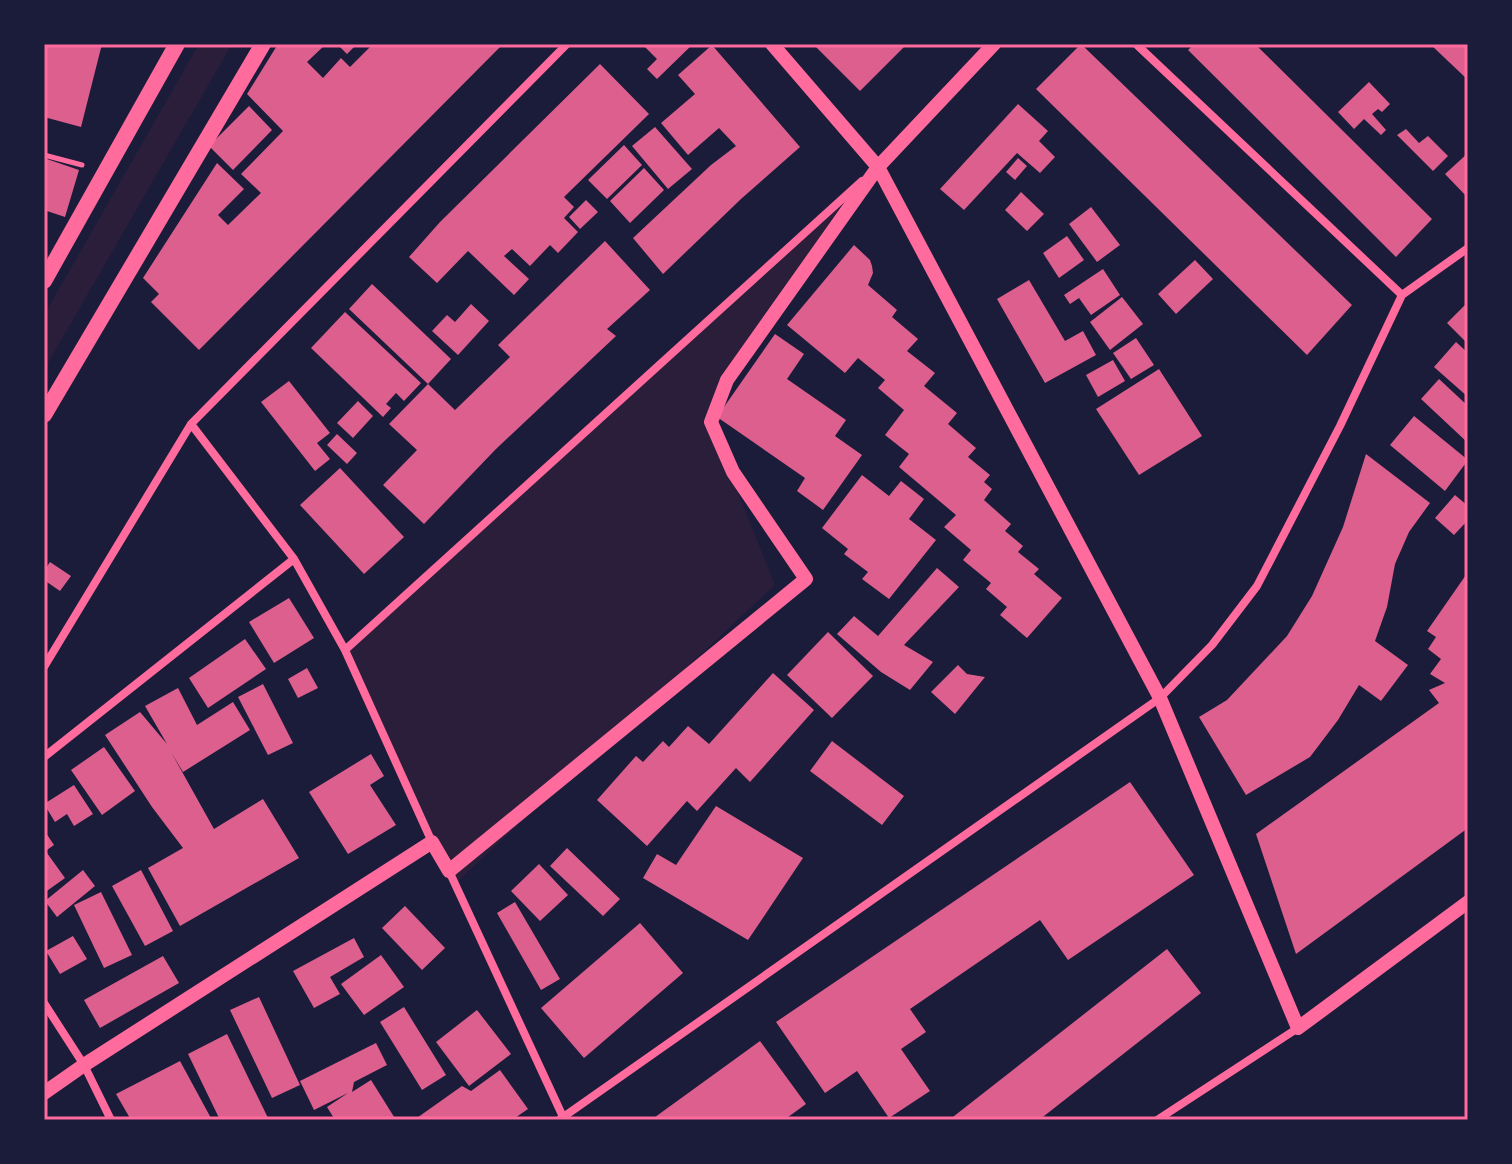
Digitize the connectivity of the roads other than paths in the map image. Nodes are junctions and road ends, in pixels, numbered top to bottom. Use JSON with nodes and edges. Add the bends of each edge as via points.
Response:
{"nodes":[{"id":1,"x":177,"y":44,"type":"edge"},
{"id":2,"x":263,"y":44,"type":"edge"},
{"id":3,"x":567,"y":44,"type":"edge"},
{"id":4,"x":772,"y":44,"type":"edge"},
{"id":5,"x":994,"y":44,"type":"edge"},
{"id":6,"x":1136,"y":44,"type":"edge"},
{"id":7,"x":878,"y":167,"type":"junction"},
{"id":8,"x":1468,"y":248,"type":"edge"},
{"id":9,"x":44,"y":281,"type":"edge"},
{"id":10,"x":1402,"y":295,"type":"junction"},
{"id":11,"x":44,"y":415,"type":"edge"},
{"id":12,"x":191,"y":424,"type":"junction"},
{"id":13,"x":294,"y":559,"type":"junction"},
{"id":14,"x":345,"y":650,"type":"junction"},
{"id":15,"x":44,"y":667,"type":"edge"},
{"id":16,"x":1160,"y":698,"type":"junction"},
{"id":17,"x":44,"y":757,"type":"edge"},
{"id":18,"x":432,"y":842,"type":"junction"},
{"id":19,"x":449,"y":871,"type":"junction"},
{"id":20,"x":1468,"y":902,"type":"edge"},
{"id":21,"x":44,"y":1003,"type":"edge"},
{"id":22,"x":1298,"y":1028,"type":"junction"},
{"id":23,"x":84,"y":1065,"type":"junction"},
{"id":24,"x":44,"y":1093,"type":"edge"},
{"id":25,"x":562,"y":1119,"type":"edge"},
{"id":26,"x":111,"y":1120,"type":"edge"},
{"id":27,"x":1157,"y":1120,"type":"edge"}],
"edges":[{"from":1,"to":9,"type":"main road"},
{"from":2,"to":11,"type":"main road"},
{"from":3,"to":12,"type":"street"},
{"from":4,"to":7,"type":"street"},
{"from":5,"to":7,"type":"street"},
{"from":6,"to":10,"type":"street"},
{"from":7,"to":14,"type":"street"},
{"from":7,"to":16,"type":"street"},
{"from":7,"to":19,"type":"street","via":[[727,380],[711,422],[733,472],[806,579]]},
{"from":8,"to":10,"type":"street"},
{"from":10,"to":16,"type":"street","via":[[1257,586],[1212,645]]},
{"from":12,"to":13,"type":"street"},
{"from":12,"to":15,"type":"street"},
{"from":13,"to":14,"type":"street"},
{"from":13,"to":17,"type":"street"},
{"from":14,"to":18,"type":"street"},
{"from":16,"to":22,"type":"street"},
{"from":16,"to":25,"type":"street"},
{"from":18,"to":19,"type":"street"},
{"from":18,"to":23,"type":"street"},
{"from":19,"to":25,"type":"street"},
{"from":20,"to":22,"type":"street"},
{"from":21,"to":23,"type":"street"},
{"from":22,"to":27,"type":"street"},
{"from":23,"to":24,"type":"street"},
{"from":23,"to":26,"type":"street"}]}
